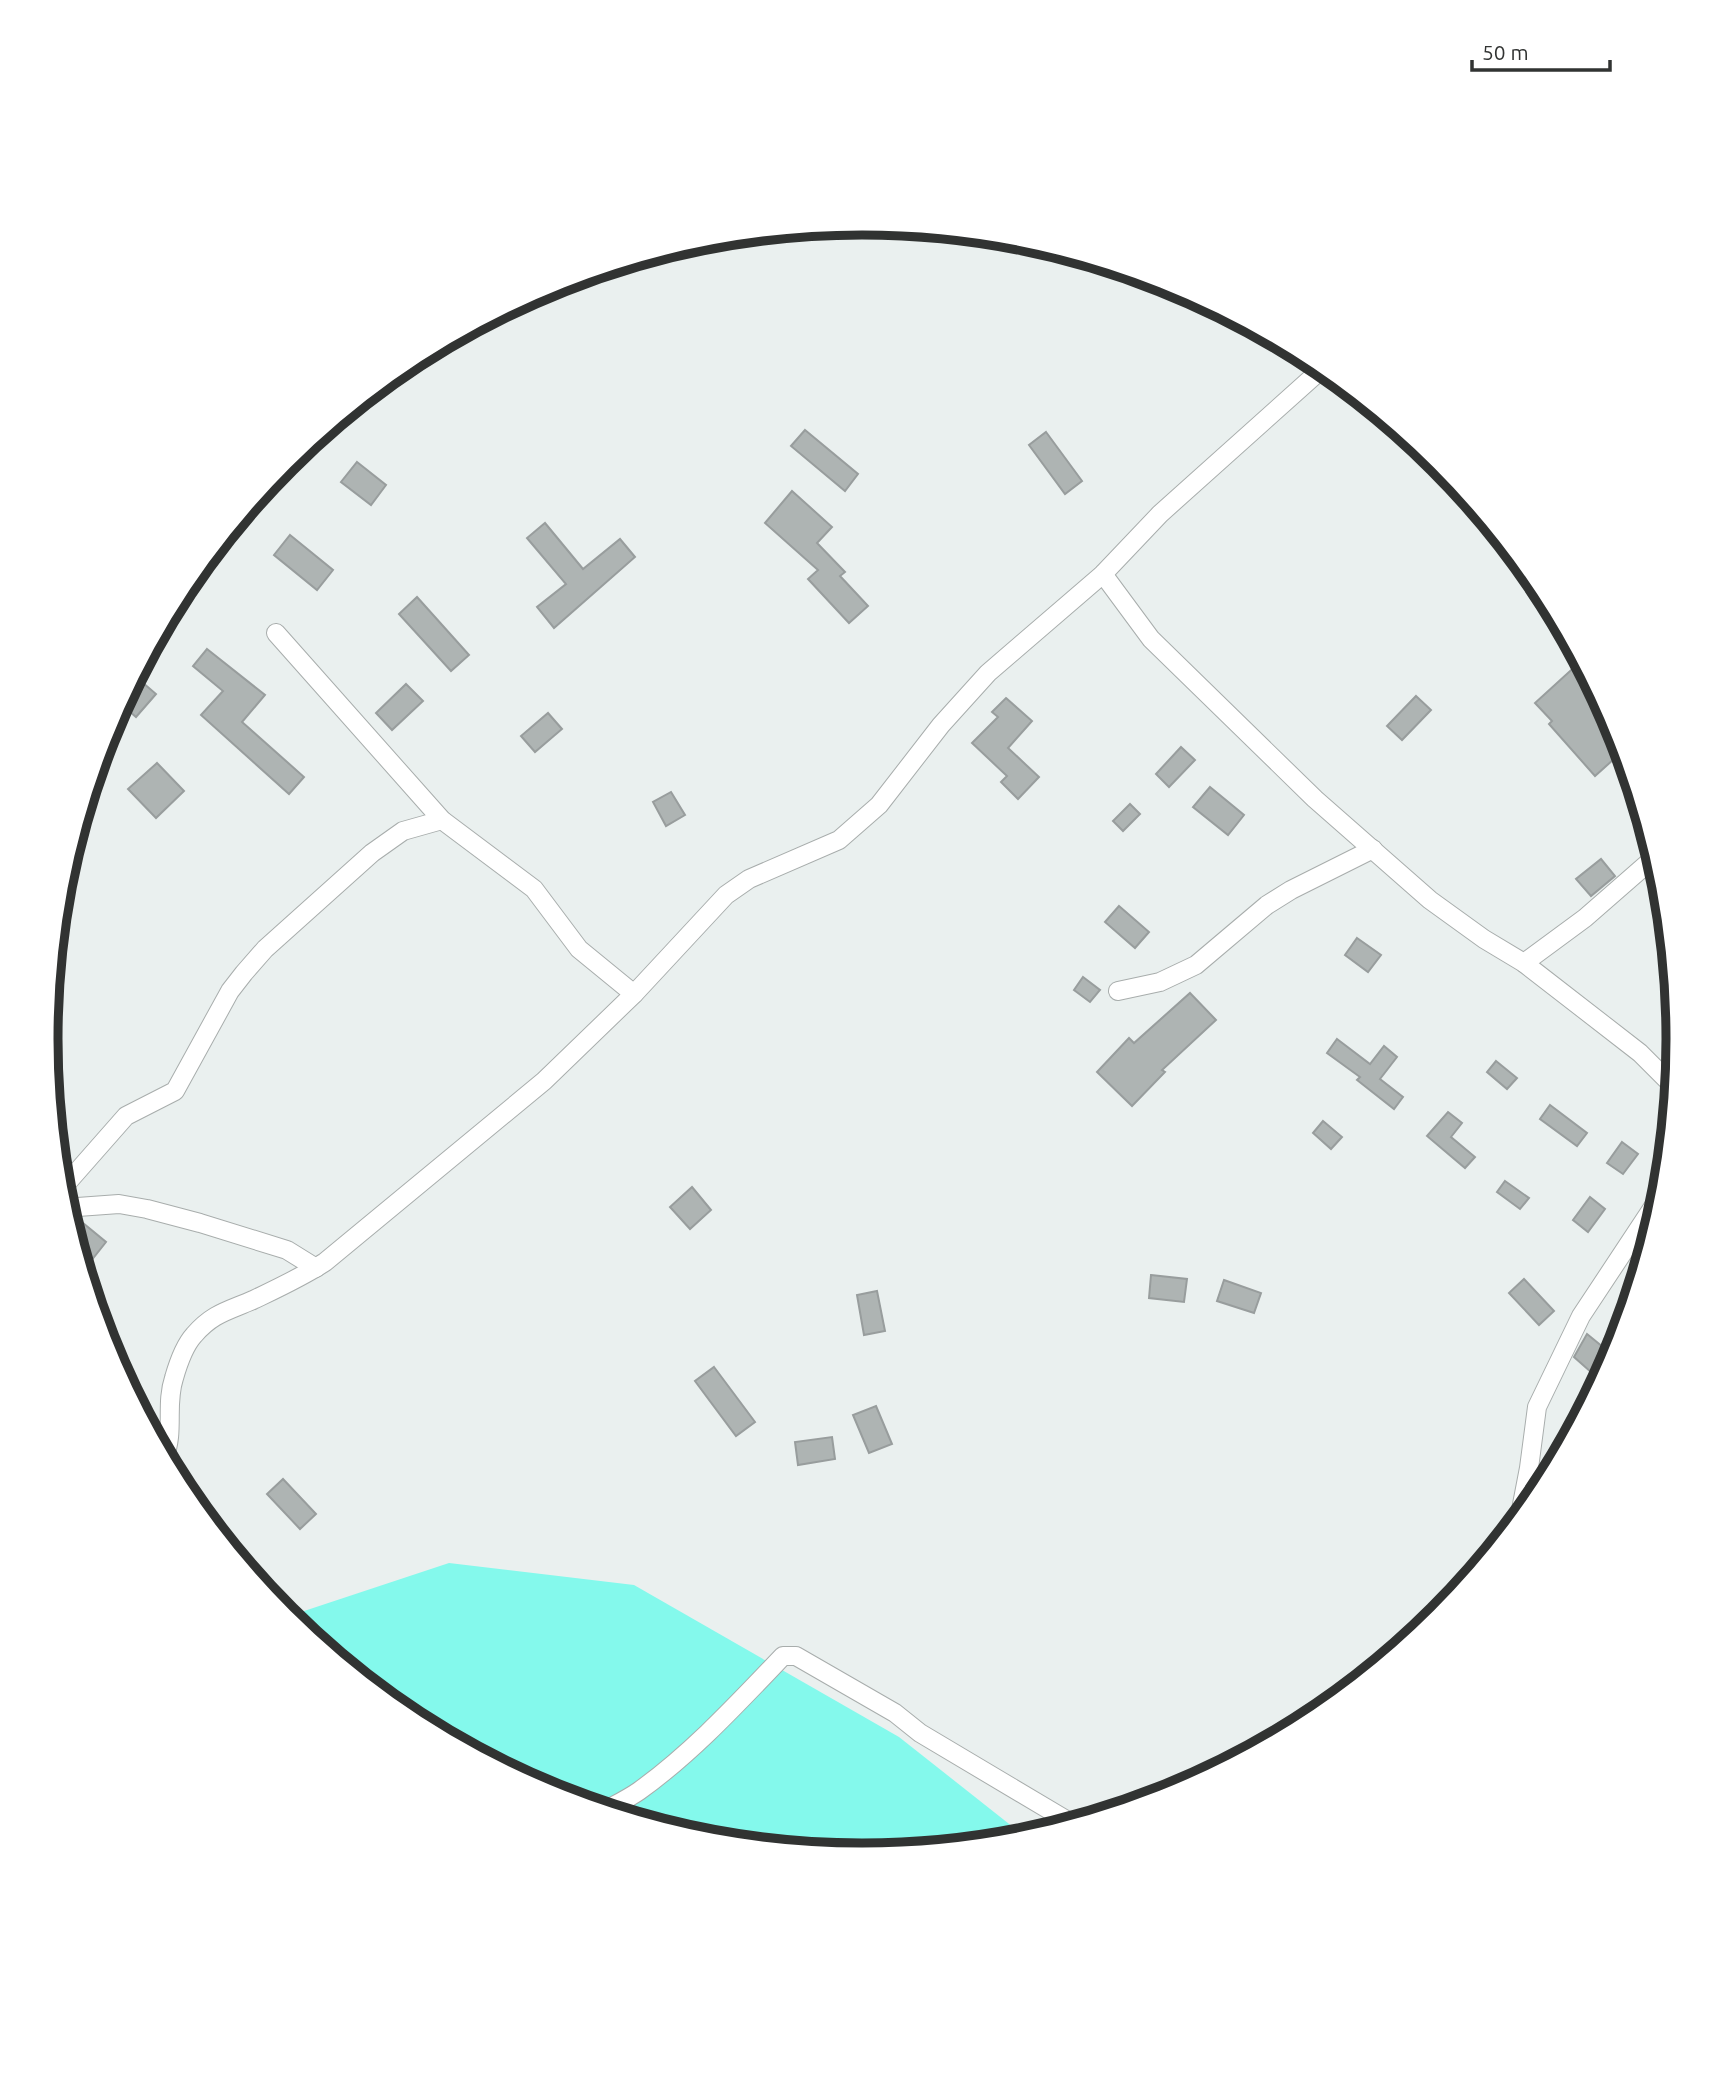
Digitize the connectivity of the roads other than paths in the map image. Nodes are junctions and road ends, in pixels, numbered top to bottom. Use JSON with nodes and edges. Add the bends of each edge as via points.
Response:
{"nodes":[{"id":1,"x":1315,"y":375,"type":"edge"},
{"id":2,"x":1102,"y":573,"type":"junction"},
{"id":3,"x":276,"y":633,"type":"dead end"},
{"id":4,"x":442,"y":820,"type":"junction"},
{"id":5,"x":1373,"y":849,"type":"junction"},
{"id":6,"x":1647,"y":864,"type":"edge"},
{"id":7,"x":1524,"y":963,"type":"junction"},
{"id":8,"x":1118,"y":991,"type":"dead end"},
{"id":9,"x":634,"y":994,"type":"junction"},
{"id":10,"x":1665,"y":1078,"type":"edge"},
{"id":11,"x":70,"y":1179,"type":"edge"},
{"id":12,"x":76,"y":1207,"type":"edge"},
{"id":13,"x":1646,"y":1218,"type":"edge"},
{"id":14,"x":316,"y":1268,"type":"junction"},
{"id":15,"x":169,"y":1447,"type":"edge"},
{"id":16,"x":1524,"y":1496,"type":"edge"},
{"id":17,"x":616,"y":1805,"type":"edge"},
{"id":18,"x":1063,"y":1818,"type":"edge"}],
"edges":[{"from":1,"to":2,"type":"street","via":[[1160,514]]},
{"from":2,"to":5,"type":"street","via":[[1151,639],[1315,799]]},
{"from":2,"to":9,"type":"street","via":[[988,673],[879,805],[839,840],[749,879],[726,895]]},
{"from":3,"to":4,"type":"street"},
{"from":4,"to":9,"type":"street","via":[[534,889],[579,949]]},
{"from":4,"to":11,"type":"street","via":[[403,831],[379,848],[265,949],[230,991],[175,1091],[125,1116]]},
{"from":5,"to":7,"type":"street","via":[[1458,921]]},
{"from":5,"to":8,"type":"street","via":[[1267,905],[1196,965],[1160,982]]},
{"from":6,"to":7,"type":"street"},
{"from":7,"to":10,"type":"street","via":[[1640,1052]]},
{"from":9,"to":14,"type":"street","via":[[544,1081]]},
{"from":12,"to":14,"type":"street","via":[[119,1204],[147,1209],[287,1250]]},
{"from":13,"to":16,"type":"street","via":[[1581,1316],[1537,1407]]},
{"from":14,"to":15,"type":"street","via":[[212,1317],[192,1337],[173,1380]]},
{"from":17,"to":18,"type":"street","via":[[677,1760],[783,1656],[791,1655],[895,1713],[920,1733]]}]}
